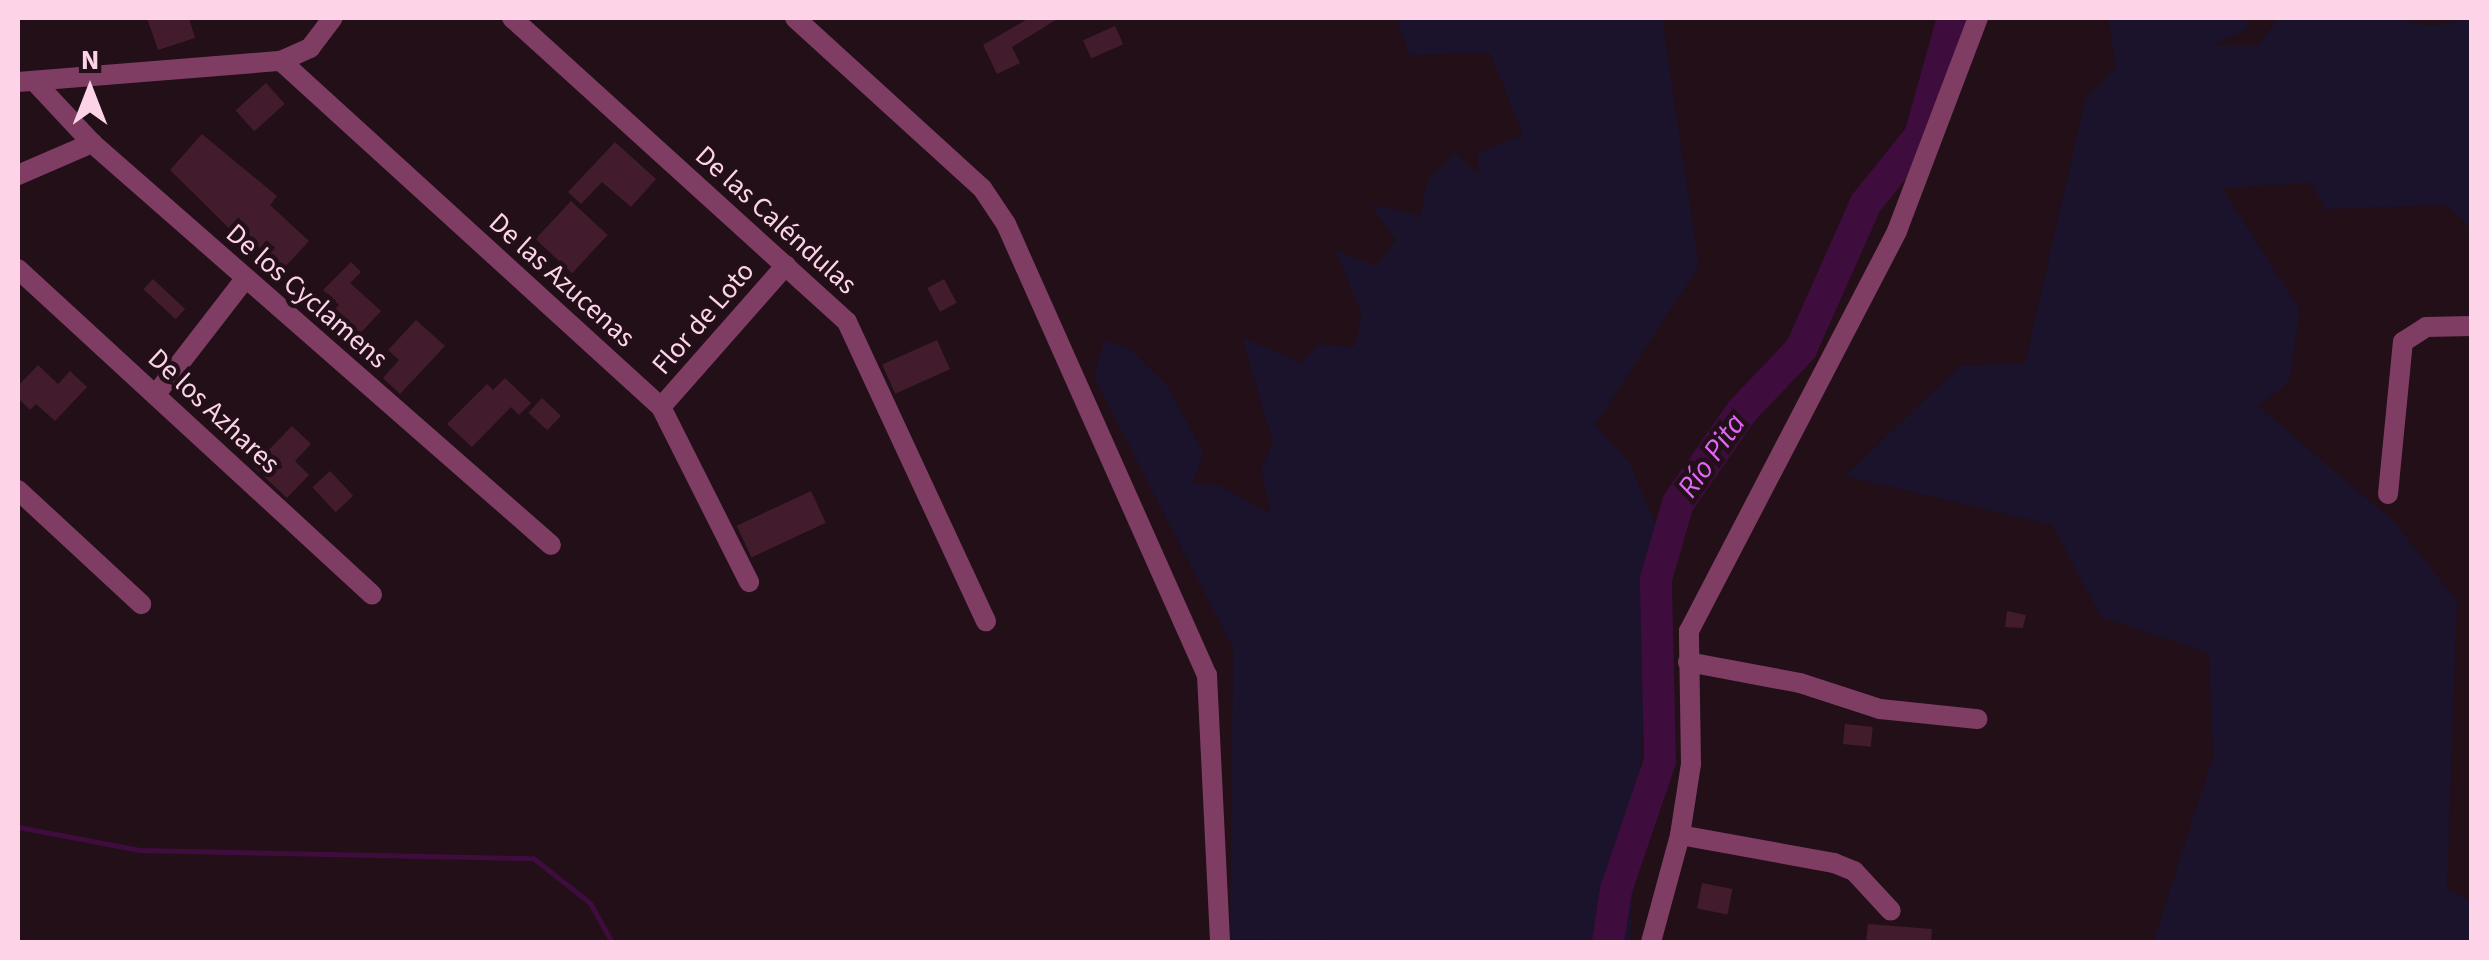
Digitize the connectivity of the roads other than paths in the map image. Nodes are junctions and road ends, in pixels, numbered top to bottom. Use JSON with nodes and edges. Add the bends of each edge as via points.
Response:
{"nodes":[{"id":1,"x":333,"y":18,"type":"edge"},
{"id":2,"x":512,"y":18,"type":"edge"},
{"id":3,"x":795,"y":18,"type":"edge"},
{"id":4,"x":1978,"y":18,"type":"edge"},
{"id":5,"x":280,"y":62,"type":"junction"},
{"id":6,"x":26,"y":82,"type":"edge"},
{"id":7,"x":92,"y":143,"type":"junction"},
{"id":8,"x":18,"y":176,"type":"edge"},
{"id":9,"x":786,"y":265,"type":"junction"},
{"id":10,"x":18,"y":269,"type":"edge"},
{"id":11,"x":245,"y":279,"type":"junction"},
{"id":12,"x":2472,"y":326,"type":"edge"},
{"id":13,"x":156,"y":394,"type":"junction"},
{"id":14,"x":661,"y":407,"type":"junction"},
{"id":15,"x":18,"y":490,"type":"edge"},
{"id":16,"x":2388,"y":494,"type":"dead end"},
{"id":17,"x":551,"y":544,"type":"dead end"},
{"id":18,"x":749,"y":582,"type":"dead end"},
{"id":19,"x":372,"y":596,"type":"dead end"},
{"id":20,"x":141,"y":604,"type":"dead end"},
{"id":21,"x":986,"y":621,"type":"dead end"},
{"id":22,"x":1688,"y":662,"type":"junction"},
{"id":23,"x":1977,"y":719,"type":"dead end"},
{"id":24,"x":1680,"y":835,"type":"junction"},
{"id":25,"x":1891,"y":912,"type":"dead end"},
{"id":26,"x":1220,"y":942,"type":"edge"},
{"id":27,"x":1651,"y":942,"type":"edge"}],
"edges":[{"from":1,"to":5,"type":"street","via":[[310,48]]},
{"from":2,"to":9,"type":"street","name":"De las Caléndulas"},
{"from":3,"to":26,"type":"street","via":[[982,188],[1006,224],[1207,675]]},
{"from":4,"to":22,"type":"street","via":[[1897,231],[1712,584],[1690,631]]},
{"from":5,"to":6,"type":"street"},
{"from":5,"to":14,"type":"street","name":"De las Azucenas"},
{"from":6,"to":7,"type":"street","name":"De los Cyclamens"},
{"from":7,"to":8,"type":"street"},
{"from":7,"to":11,"type":"street","name":"De los Cyclamens"},
{"from":9,"to":14,"type":"street","name":"Flor de Loto"},
{"from":9,"to":21,"type":"street","name":"De las Caléndulas","via":[[850,326]]},
{"from":10,"to":13,"type":"street","name":"De los Azhares"},
{"from":11,"to":13,"type":"street"},
{"from":11,"to":17,"type":"street","name":"De los Cyclamens"},
{"from":12,"to":16,"type":"street","via":[[2426,328],[2403,342]]},
{"from":13,"to":19,"type":"street","name":"De los Azhares"},
{"from":14,"to":18,"type":"street","name":"De las Azucenas"},
{"from":15,"to":20,"type":"street"},
{"from":22,"to":23,"type":"street","via":[[1800,683],[1880,708]]},
{"from":22,"to":24,"type":"street","via":[[1691,764]]},
{"from":24,"to":25,"type":"street","via":[[1834,863],[1854,872]]},
{"from":24,"to":27,"type":"street"}]}
